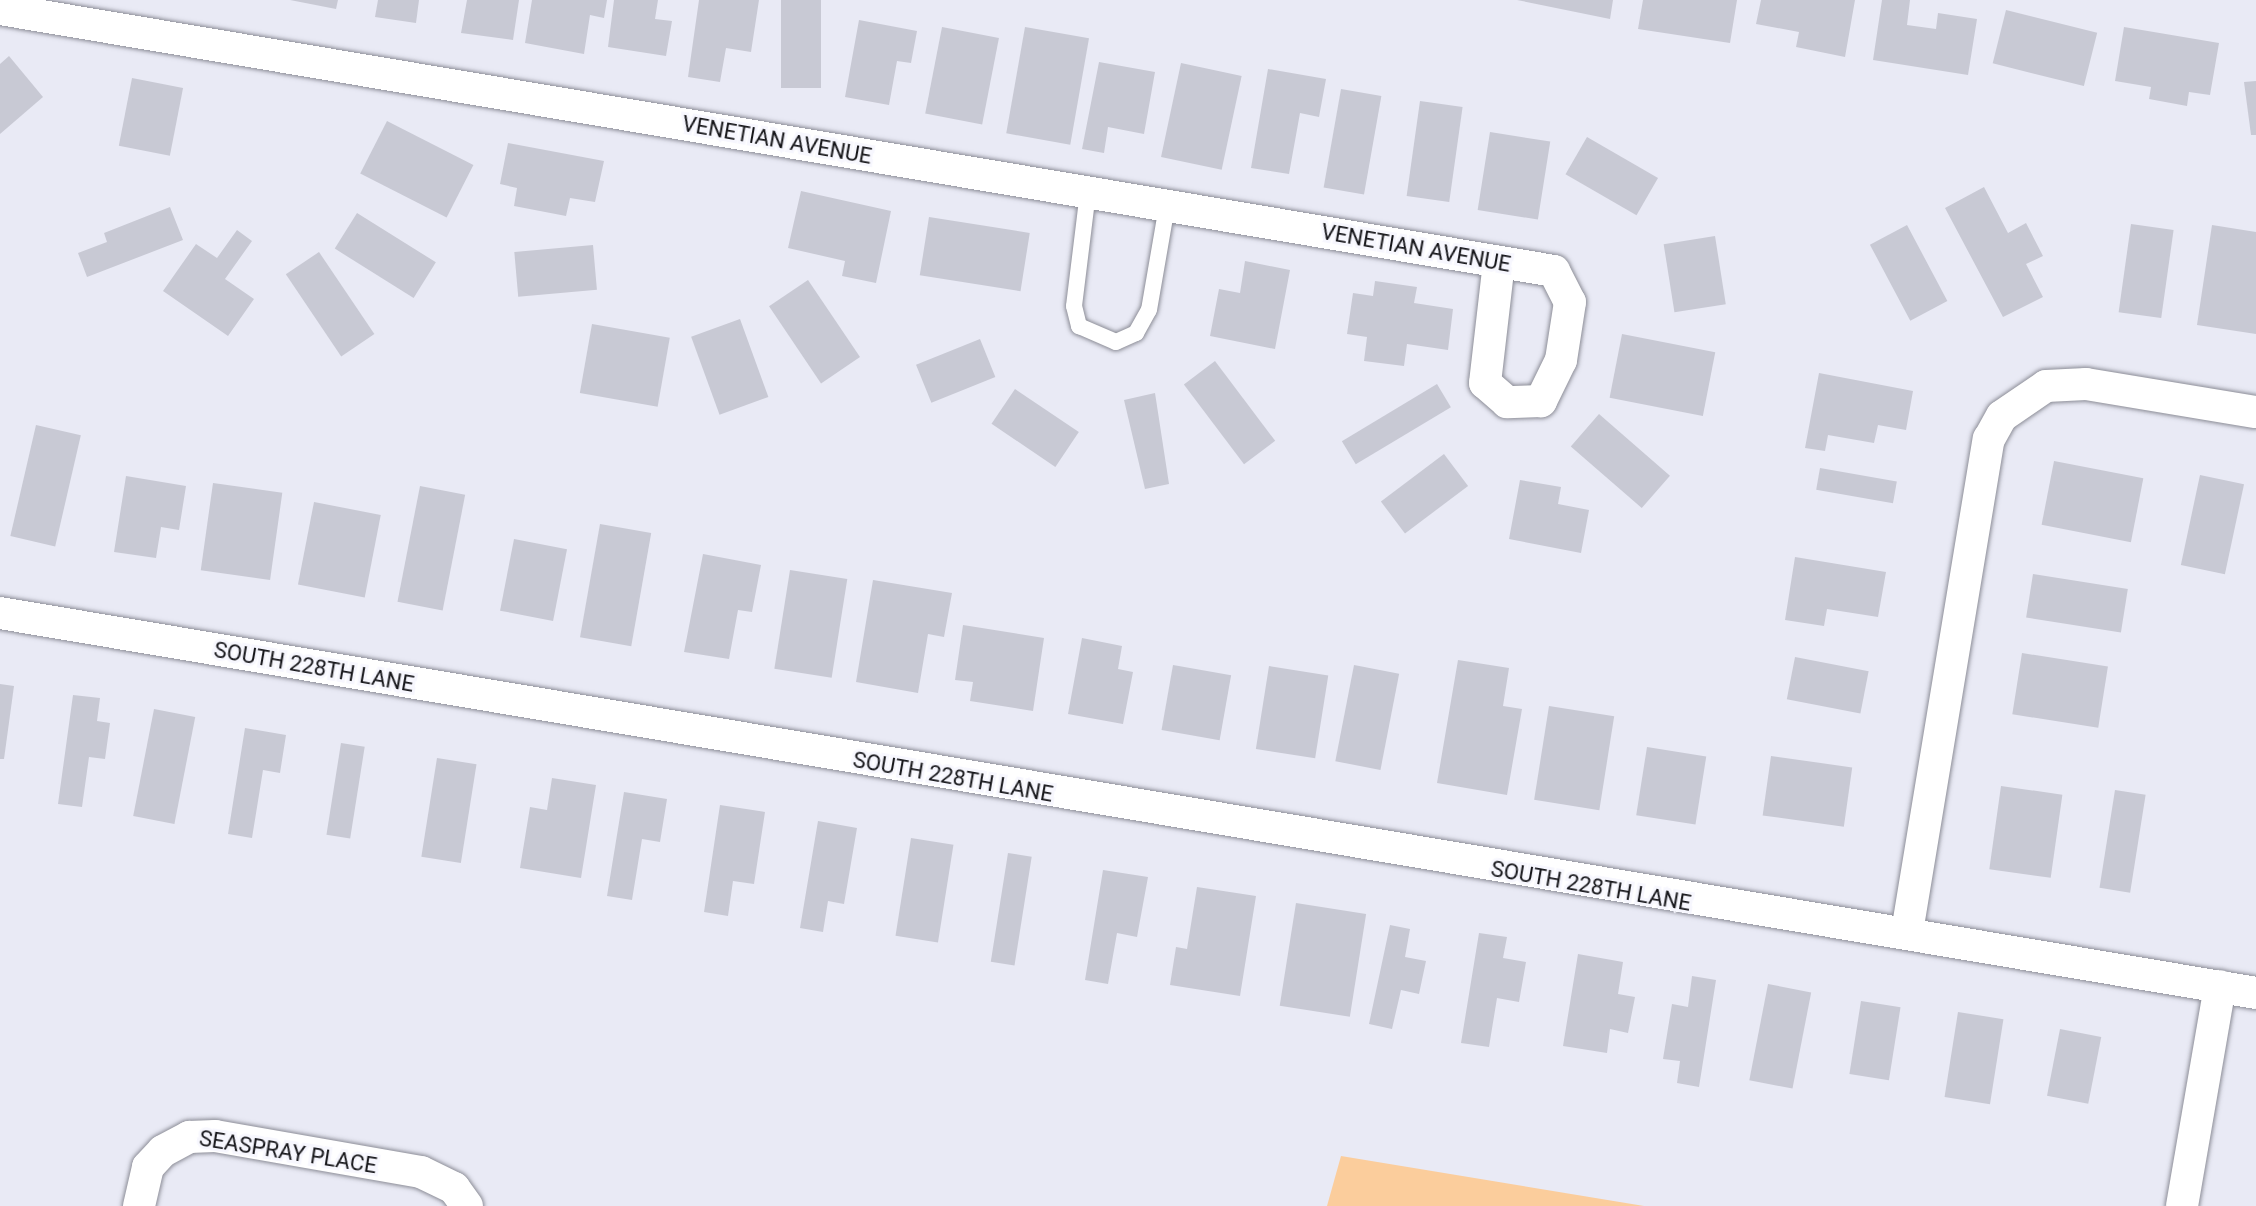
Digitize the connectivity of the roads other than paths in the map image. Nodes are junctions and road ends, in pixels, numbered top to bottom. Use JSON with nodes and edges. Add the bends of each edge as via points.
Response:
{"nodes":[{"id":1,"x":0,"y":9,"type":"edge"},
{"id":2,"x":1088,"y":192,"type":"junction"},
{"id":3,"x":1167,"y":206,"type":"junction"},
{"id":4,"x":1499,"y":262,"type":"junction"},
{"id":5,"x":2256,"y":412,"type":"edge"},
{"id":6,"x":0,"y":613,"type":"edge"},
{"id":7,"x":1907,"y":932,"type":"junction"},
{"id":8,"x":2220,"y":986,"type":"junction"},
{"id":9,"x":2256,"y":993,"type":"edge"},
{"id":10,"x":139,"y":1206,"type":"edge"},
{"id":11,"x":467,"y":1206,"type":"edge"},
{"id":12,"x":2182,"y":1206,"type":"edge"}],
"edges":[{"from":1,"to":2,"type":"street","name":"VENETIAN AVENUE"},
{"from":2,"to":3,"type":"street","name":"VENETIAN AVENUE"},
{"from":2,"to":3,"type":"lane","via":[[1074,306],[1079,326],[1116,342],[1136,333],[1149,310]]},
{"from":3,"to":4,"type":"street","name":"VENETIAN AVENUE"},
{"from":4,"to":4,"type":"street","name":"VENETIAN AVENUE","via":[[1554,271],[1570,302],[1561,360],[1541,401],[1507,402],[1485,383]]},
{"from":5,"to":7,"type":"street","via":[[2086,384],[2046,386],[2002,416],[1989,439]]},
{"from":6,"to":7,"type":"street","name":"SOUTH 228TH LANE","via":[[1699,905]]},
{"from":7,"to":8,"type":"street","name":"SOUTH 228TH LANE"},
{"from":8,"to":9,"type":"street","name":"SOUTH 228TH LANE"},
{"from":8,"to":12,"type":"street"},
{"from":10,"to":11,"type":"street","name":"SEASPRAY PLACE","via":[[148,1167],[163,1151],[189,1137],[215,1136],[421,1172],[454,1188]]}]}
